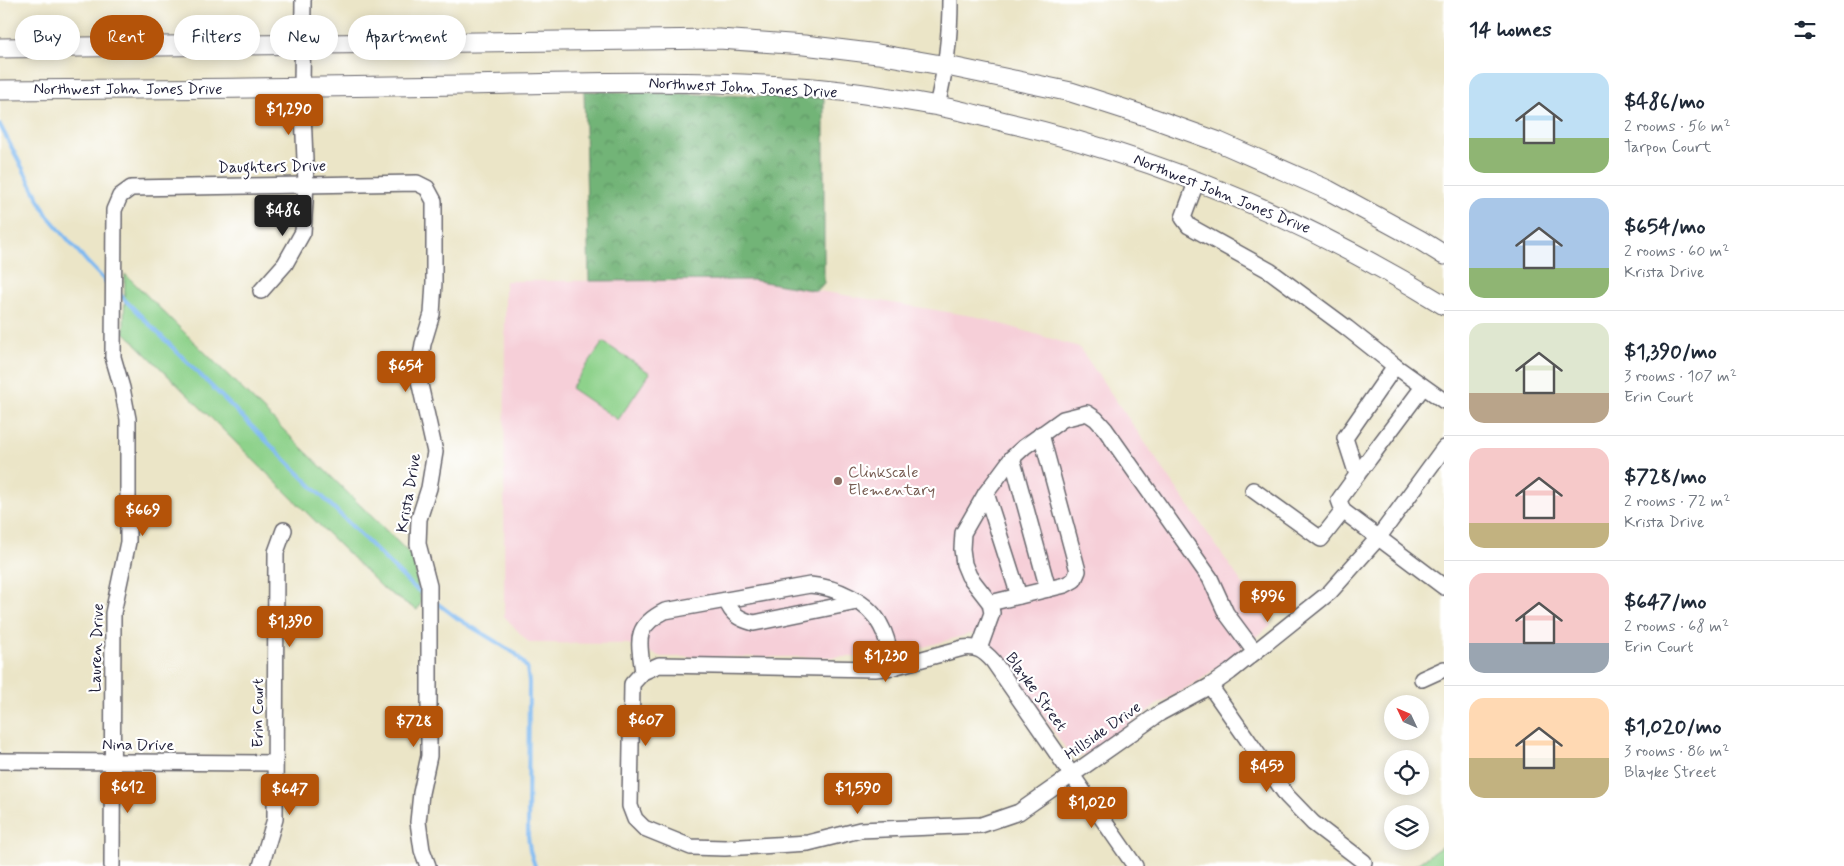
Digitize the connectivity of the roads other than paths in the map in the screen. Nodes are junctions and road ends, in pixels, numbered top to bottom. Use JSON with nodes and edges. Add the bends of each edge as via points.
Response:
{"nodes":[{"id":1,"x":303,"y":0,"type":"edge"},
{"id":2,"x":950,"y":0,"type":"edge"},
{"id":3,"x":303,"y":15,"type":"edge"},
{"id":4,"x":270,"y":44,"type":"edge"},
{"id":5,"x":338,"y":44,"type":"edge"},
{"id":6,"x":0,"y":48,"type":"edge"},
{"id":7,"x":303,"y":60,"type":"edge"},
{"id":8,"x":947,"y":66,"type":"junction"},
{"id":9,"x":302,"y":88,"type":"junction"},
{"id":10,"x":0,"y":90,"type":"edge"},
{"id":11,"x":937,"y":106,"type":"junction"},
{"id":12,"x":1197,"y":180,"type":"junction"},
{"id":13,"x":306,"y":184,"type":"junction"},
{"id":14,"x":427,"y":188,"type":"joint"},
{"id":15,"x":120,"y":196,"type":"joint"},
{"id":16,"x":1444,"y":254,"type":"edge"},
{"id":17,"x":261,"y":291,"type":"dead end"},
{"id":18,"x":1444,"y":305,"type":"edge"},
{"id":19,"x":1395,"y":366,"type":"junction"},
{"id":20,"x":1423,"y":387,"type":"junction"},
{"id":21,"x":1444,"y":401,"type":"edge"},
{"id":22,"x":1041,"y":434,"type":"junction"},
{"id":23,"x":1444,"y":448,"type":"edge"},
{"id":24,"x":1012,"y":458,"type":"junction"},
{"id":25,"x":1356,"y":474,"type":"junction"},
{"id":26,"x":1253,"y":490,"type":"dead end"},
{"id":27,"x":986,"y":493,"type":"junction"},
{"id":28,"x":1343,"y":511,"type":"junction"},
{"id":29,"x":284,"y":530,"type":"dead end"},
{"id":30,"x":1378,"y":538,"type":"junction"},
{"id":31,"x":1444,"y":587,"type":"edge"},
{"id":32,"x":1048,"y":589,"type":"junction"},
{"id":33,"x":1018,"y":596,"type":"junction"},
{"id":34,"x":726,"y":600,"type":"junction"},
{"id":35,"x":857,"y":602,"type":"junction"},
{"id":36,"x":990,"y":603,"type":"junction"},
{"id":37,"x":979,"y":649,"type":"junction"},
{"id":38,"x":1255,"y":652,"type":"junction"},
{"id":39,"x":892,"y":667,"type":"junction"},
{"id":40,"x":1444,"y":670,"type":"edge"},
{"id":41,"x":643,"y":672,"type":"junction"},
{"id":42,"x":1422,"y":679,"type":"dead end"},
{"id":43,"x":1210,"y":686,"type":"junction"},
{"id":44,"x":0,"y":761,"type":"edge"},
{"id":45,"x":113,"y":762,"type":"junction"},
{"id":46,"x":275,"y":763,"type":"junction"},
{"id":47,"x":1073,"y":774,"type":"junction"},
{"id":48,"x":1364,"y":862,"type":"dead end"},
{"id":49,"x":112,"y":866,"type":"edge"},
{"id":50,"x":261,"y":866,"type":"edge"},
{"id":51,"x":428,"y":866,"type":"edge"},
{"id":52,"x":1136,"y":866,"type":"edge"}],
"edges":[{"from":1,"to":3,"type":"street"},
{"from":2,"to":8,"type":"street"},
{"from":4,"to":6,"type":"main road"},
{"from":5,"to":8,"type":"main road","via":[[719,40],[804,45]]},
{"from":7,"to":9,"type":"street"},
{"from":8,"to":11,"type":"street"},
{"from":8,"to":16,"type":"main road","via":[[1071,92],[1218,142],[1328,190]]},
{"from":9,"to":10,"type":"main road","name":"Northwest John Jones Drive"},
{"from":9,"to":11,"type":"main road","name":"Northwest John Jones Drive","via":[[620,83],[738,85],[801,87]]},
{"from":9,"to":13,"type":"street"},
{"from":11,"to":12,"type":"main road","name":"Northwest John Jones Drive","via":[[1060,134]]},
{"from":12,"to":18,"type":"main road","name":"Northwest John Jones Drive","via":[[1308,228]]},
{"from":12,"to":19,"type":"street","via":[[1183,218],[1189,226],[1270,271]]},
{"from":13,"to":14,"type":"street","name":"Daughters Drive","via":[[416,183]]},
{"from":13,"to":15,"type":"street","name":"Daughters Drive","via":[[131,188]]},
{"from":13,"to":17,"type":"street","via":[[303,232],[285,264]]},
{"from":14,"to":51,"type":"street","name":"Krista Drive","via":[[434,201],[434,282],[432,314],[418,376],[434,452],[429,488],[419,519],[418,544],[429,586],[429,756],[418,822]]},
{"from":15,"to":45,"type":"street","name":"Lauren Drive","via":[[114,210],[113,357],[128,419],[128,542],[113,613]]},
{"from":19,"to":20,"type":"street"},
{"from":19,"to":25,"type":"street","via":[[1345,438]]},
{"from":20,"to":21,"type":"street"},
{"from":20,"to":25,"type":"street"},
{"from":22,"to":24,"type":"street"},
{"from":22,"to":32,"type":"street","via":[[1078,571],[1074,580]]},
{"from":22,"to":38,"type":"street","via":[[1063,419],[1087,413],[1096,418],[1210,578],[1226,613]]},
{"from":23,"to":30,"type":"street","name":"Hillside Drive"},
{"from":24,"to":27,"type":"street"},
{"from":24,"to":32,"type":"street"},
{"from":25,"to":28,"type":"street","via":[[1339,500]]},
{"from":26,"to":28,"type":"street","via":[[1322,539]]},
{"from":27,"to":33,"type":"street"},
{"from":27,"to":36,"type":"street","via":[[964,532],[962,549],[969,576]]},
{"from":28,"to":30,"type":"street"},
{"from":29,"to":46,"type":"street","name":"Erin Court","via":[[276,552]]},
{"from":30,"to":31,"type":"street"},
{"from":30,"to":38,"type":"street","name":"Hillside Drive","via":[[1330,592]]},
{"from":32,"to":33,"type":"street"},
{"from":33,"to":36,"type":"street"},
{"from":34,"to":35,"type":"street","via":[[810,585],[839,591]]},
{"from":34,"to":35,"type":"street","via":[[740,620],[754,623]]},
{"from":34,"to":41,"type":"street","via":[[665,611],[651,618],[642,629],[639,642]]},
{"from":35,"to":39,"type":"street","via":[[881,624]]},
{"from":36,"to":37,"type":"street","via":[[992,613]]},
{"from":37,"to":39,"type":"street","name":"Blayke Street","via":[[963,648]]},
{"from":37,"to":47,"type":"street","name":"Blayke Street","via":[[993,661]]},
{"from":38,"to":43,"type":"street","name":"Hillside Drive"},
{"from":39,"to":41,"type":"street","name":"Blayke Street","via":[[660,665]]},
{"from":40,"to":42,"type":"street"},
{"from":41,"to":47,"type":"street","name":"Hillside Drive","via":[[632,684],[630,806],[635,819],[644,828],[691,847],[808,843],[860,830],[981,825],[1019,812]]},
{"from":43,"to":47,"type":"street","name":"Hillside Drive","via":[[1160,713]]},
{"from":43,"to":48,"type":"street","via":[[1287,796],[1313,823]]},
{"from":44,"to":45,"type":"street","name":"Nina Drive"},
{"from":45,"to":46,"type":"street","name":"Nina Drive"},
{"from":45,"to":49,"type":"street","name":"Lauren Drive"},
{"from":46,"to":50,"type":"street","name":"Erin Court","via":[[275,819]]},
{"from":47,"to":52,"type":"street","name":"Blayke Street"}]}
